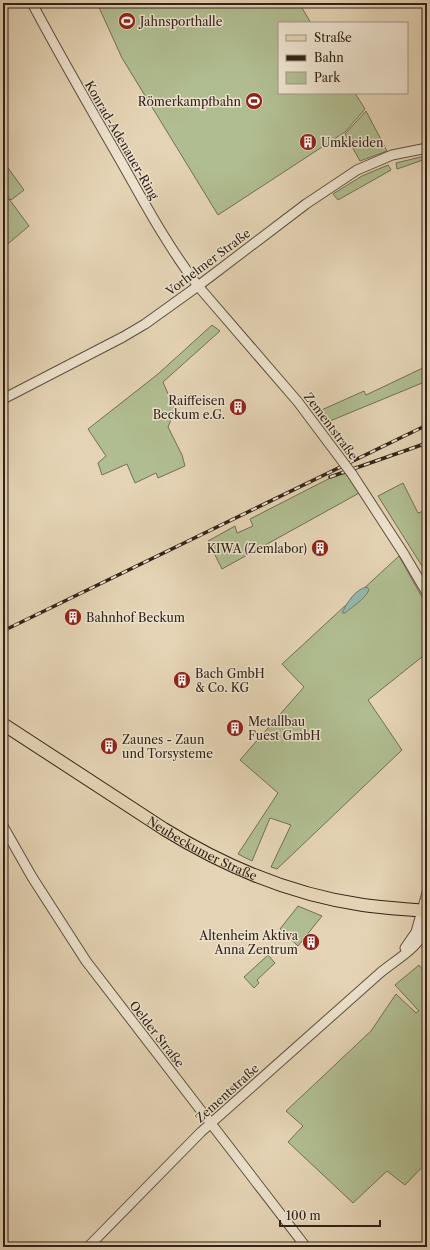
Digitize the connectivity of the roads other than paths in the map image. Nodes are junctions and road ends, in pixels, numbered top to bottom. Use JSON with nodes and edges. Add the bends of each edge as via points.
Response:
{"nodes":[{"id":1,"x":32,"y":3,"type":"edge"},
{"id":2,"x":427,"y":148,"type":"edge"},
{"id":3,"x":198,"y":286,"type":"junction"},
{"id":4,"x":3,"y":399,"type":"edge"},
{"id":5,"x":427,"y":593,"type":"edge"},
{"id":6,"x":3,"y":724,"type":"edge"},
{"id":7,"x":3,"y":826,"type":"edge"},
{"id":8,"x":427,"y":893,"type":"edge"},
{"id":9,"x":425,"y":910,"type":"edge"},
{"id":10,"x":427,"y":926,"type":"edge"},
{"id":11,"x":389,"y":966,"type":"junction"},
{"id":12,"x":211,"y":1124,"type":"junction"},
{"id":13,"x":88,"y":1247,"type":"edge"},
{"id":14,"x":306,"y":1247,"type":"edge"}],
"edges":[{"from":1,"to":3,"type":"street","name":"Konrad-Adenauer-Ring","via":[[73,80],[152,215]]},
{"from":2,"to":3,"type":"street","name":"Vorhelmer Straße","via":[[392,155],[357,170],[306,204]]},
{"from":3,"to":4,"type":"street","name":"Vorhelmer Straße","via":[[123,338]]},
{"from":3,"to":5,"type":"street","name":"Zementstraße","bridge":true,"via":[[298,402],[352,474]]},
{"from":6,"to":9,"type":"main road","name":"Neubeckumer Straße","via":[[164,829],[228,863],[270,880],[336,900]]},
{"from":7,"to":12,"type":"street","name":"Oelder Straße","via":[[32,877],[86,961]]},
{"from":8,"to":9,"type":"street","name":"Zementstraße"},
{"from":9,"to":11,"type":"street","name":"Zementstraße","via":[[416,932]]},
{"from":10,"to":11,"type":"street","name":"Zementstraße","via":[[412,950]]},
{"from":11,"to":12,"type":"street","name":"Zementstraße"},
{"from":12,"to":13,"type":"street","name":"Zementstraße"},
{"from":12,"to":14,"type":"street","name":"Oelder Straße"}]}
